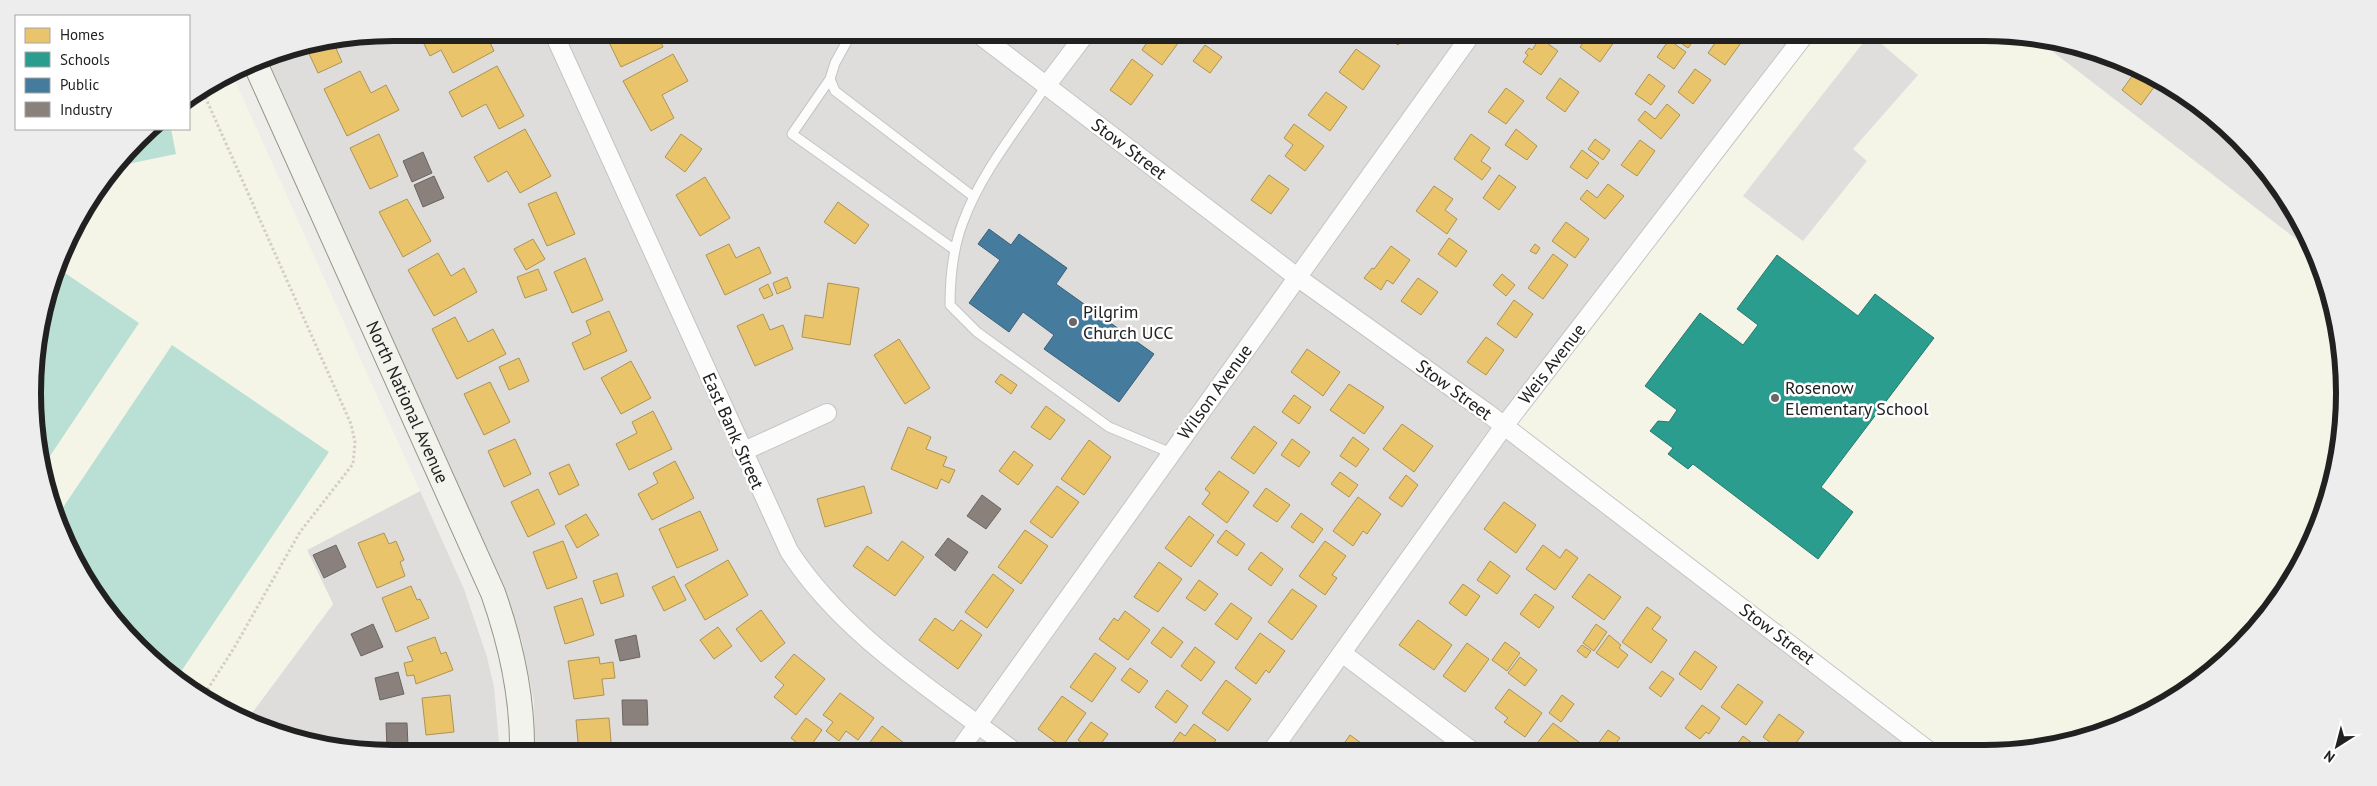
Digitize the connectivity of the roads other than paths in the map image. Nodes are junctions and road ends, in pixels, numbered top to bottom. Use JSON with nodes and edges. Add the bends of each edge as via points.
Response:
{"nodes":[{"id":1,"x":557,"y":41,"type":"edge"},
{"id":2,"x":847,"y":41,"type":"edge"},
{"id":3,"x":988,"y":41,"type":"edge"},
{"id":4,"x":1079,"y":41,"type":"edge"},
{"id":5,"x":1467,"y":41,"type":"edge"},
{"id":6,"x":1800,"y":41,"type":"edge"},
{"id":7,"x":258,"y":68,"type":"edge"},
{"id":8,"x":830,"y":79,"type":"junction"},
{"id":9,"x":1046,"y":86,"type":"junction"},
{"id":10,"x":974,"y":197,"type":"junction"},
{"id":11,"x":956,"y":250,"type":"junction"},
{"id":12,"x":1298,"y":278,"type":"junction"},
{"id":13,"x":827,"y":413,"type":"dead end"},
{"id":14,"x":1504,"y":426,"type":"junction"},
{"id":15,"x":742,"y":452,"type":"junction"},
{"id":16,"x":1172,"y":453,"type":"junction"},
{"id":17,"x":1342,"y":653,"type":"junction"},
{"id":18,"x":978,"y":724,"type":"junction"},
{"id":19,"x":522,"y":745,"type":"edge"},
{"id":20,"x":963,"y":745,"type":"edge"},
{"id":21,"x":1006,"y":745,"type":"edge"},
{"id":22,"x":1276,"y":745,"type":"edge"},
{"id":23,"x":1463,"y":745,"type":"edge"},
{"id":24,"x":1921,"y":745,"type":"edge"}],
"edges":[{"from":1,"to":15,"type":"street","name":"East Bank Street"},
{"from":2,"to":8,"type":"lane"},
{"from":3,"to":9,"type":"street","name":"Stow Street"},
{"from":4,"to":9,"type":"street"},
{"from":5,"to":12,"type":"street","name":"Wilson Avenue"},
{"from":6,"to":14,"type":"street","name":"Weis Avenue"},
{"from":7,"to":19,"type":"street","name":"North National Avenue","via":[[493,593],[514,669]]},
{"from":8,"to":10,"type":"lane","via":[[835,92]]},
{"from":8,"to":11,"type":"lane","via":[[792,134]]},
{"from":9,"to":10,"type":"lane"},
{"from":9,"to":12,"type":"street","name":"Stow Street"},
{"from":10,"to":11,"type":"lane"},
{"from":11,"to":16,"type":"lane","via":[[950,304],[978,332],[1109,427]]},
{"from":12,"to":14,"type":"street","name":"Stow Street"},
{"from":12,"to":16,"type":"street","name":"Wilson Avenue"},
{"from":13,"to":15,"type":"street"},
{"from":14,"to":17,"type":"street","name":"Weis Avenue"},
{"from":14,"to":24,"type":"street","name":"Stow Street"},
{"from":15,"to":18,"type":"street","name":"East Bank Street","via":[[789,551],[823,598],[867,640]]},
{"from":16,"to":18,"type":"street","name":"Wilson Avenue"},
{"from":17,"to":22,"type":"street","name":"Weis Avenue"},
{"from":17,"to":23,"type":"street"},
{"from":18,"to":20,"type":"street","name":"Wilson Avenue"},
{"from":18,"to":21,"type":"street","name":"East Bank Street"}]}
